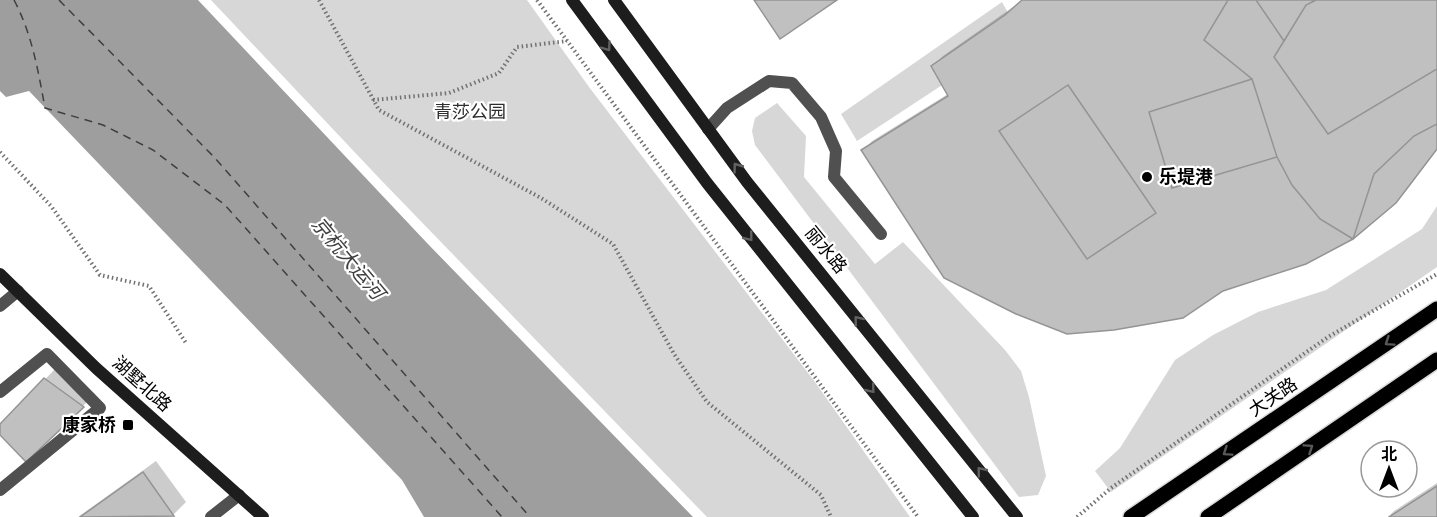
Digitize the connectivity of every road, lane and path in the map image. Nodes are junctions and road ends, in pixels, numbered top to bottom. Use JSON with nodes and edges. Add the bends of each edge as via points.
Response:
{"nodes":[{"id":1,"x":319,"y":0,"type":"edge"},
{"id":2,"x":537,"y":0,"type":"edge"},
{"id":3,"x":572,"y":0,"type":"edge"},
{"id":4,"x":614,"y":0,"type":"edge"},
{"id":5,"x":567,"y":40,"type":"junction"},
{"id":6,"x":373,"y":100,"type":"junction"},
{"id":7,"x":708,"y":129,"type":"junction"},
{"id":8,"x":0,"y":152,"type":"edge"},
{"id":9,"x":881,"y":234,"type":"dead end"},
{"id":10,"x":0,"y":274,"type":"edge"},
{"id":11,"x":1437,"y":274,"type":"edge"},
{"id":12,"x":18,"y":291,"type":"junction"},
{"id":13,"x":0,"y":306,"type":"edge"},
{"id":14,"x":1437,"y":309,"type":"edge"},
{"id":15,"x":186,"y":343,"type":"dead end"},
{"id":16,"x":1437,"y":360,"type":"edge"},
{"id":17,"x":0,"y":392,"type":"edge"},
{"id":18,"x":0,"y":490,"type":"edge"},
{"id":19,"x":239,"y":495,"type":"junction"},
{"id":20,"x":211,"y":517,"type":"edge"},
{"id":21,"x":263,"y":517,"type":"edge"},
{"id":22,"x":831,"y":517,"type":"edge"},
{"id":23,"x":918,"y":517,"type":"edge"},
{"id":24,"x":973,"y":517,"type":"edge"},
{"id":25,"x":1017,"y":517,"type":"edge"},
{"id":26,"x":1077,"y":517,"type":"edge"},
{"id":27,"x":1131,"y":517,"type":"edge"},
{"id":28,"x":1208,"y":517,"type":"edge"}],
"edges":[{"from":1,"to":6,"type":"path"},
{"from":2,"to":5,"type":"path"},
{"from":3,"to":24,"type":"main road","one_way":true,"via":[[707,183]]},
{"from":4,"to":7,"type":"main road","name":"丽水路"},
{"from":5,"to":6,"type":"path","via":[[517,47],[499,73],[449,93]]},
{"from":5,"to":23,"type":"path"},
{"from":6,"to":22,"type":"path","via":[[379,110],[541,198],[613,244],[674,354],[707,402],[821,495]]},
{"from":7,"to":9,"type":"street","via":[[727,108],[769,81],[792,83],[821,117],[836,151],[834,177]]},
{"from":25,"to":7,"type":"main road","name":"丽水路","one_way":true},
{"from":8,"to":15,"type":"path","via":[[51,206],[100,275],[149,286]]},
{"from":10,"to":12,"type":"main road","name":"湖墅北路"},
{"from":11,"to":26,"type":"path","via":[[1329,337],[1111,488]]},
{"from":12,"to":13,"type":"street"},
{"from":12,"to":19,"type":"main road","name":"湖墅北路","via":[[96,368]]},
{"from":14,"to":27,"type":"main road","name":"大关路","one_way":true},
{"from":28,"to":16,"type":"main road","one_way":true},
{"from":17,"to":18,"type":"street","via":[[47,354],[100,408]]},
{"from":19,"to":20,"type":"street"},
{"from":19,"to":21,"type":"main road","name":"湖墅北路"}]}
